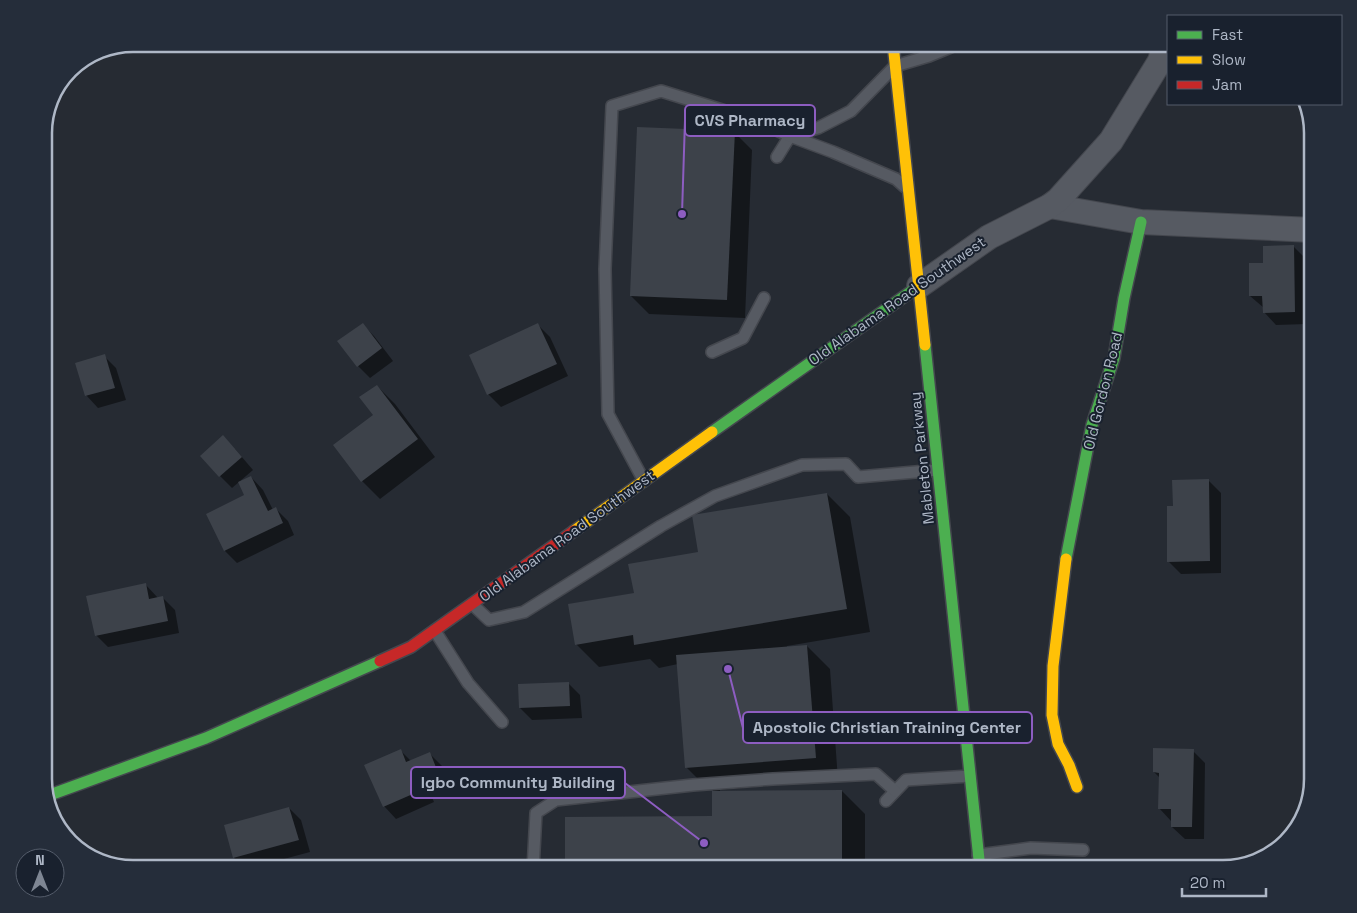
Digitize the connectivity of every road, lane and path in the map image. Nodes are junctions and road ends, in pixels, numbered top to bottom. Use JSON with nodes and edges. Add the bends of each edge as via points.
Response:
{"nodes":[{"id":1,"x":894,"y":52,"type":"edge"},
{"id":2,"x":938,"y":52,"type":"edge"},
{"id":3,"x":1163,"y":52,"type":"edge"},
{"id":4,"x":895,"y":66,"type":"junction"},
{"id":5,"x":790,"y":136,"type":"junction"},
{"id":6,"x":777,"y":157,"type":"dead end"},
{"id":7,"x":908,"y":190,"type":"junction"},
{"id":8,"x":1050,"y":206,"type":"junction"},
{"id":9,"x":1141,"y":222,"type":"junction"},
{"id":10,"x":1304,"y":230,"type":"edge"},
{"id":11,"x":919,"y":286,"type":"junction"},
{"id":12,"x":764,"y":298,"type":"dead end"},
{"id":13,"x":712,"y":352,"type":"dead end"},
{"id":14,"x":938,"y":470,"type":"junction"},
{"id":15,"x":644,"y":481,"type":"junction"},
{"id":16,"x":472,"y":604,"type":"junction"},
{"id":17,"x":435,"y":631,"type":"junction"},
{"id":18,"x":502,"y":722,"type":"dead end"},
{"id":19,"x":866,"y":726,"type":"dead end"},
{"id":20,"x":965,"y":730,"type":"junction"},
{"id":21,"x":970,"y":776,"type":"junction"},
{"id":22,"x":1077,"y":787,"type":"dead end"},
{"id":23,"x":895,"y":791,"type":"junction"},
{"id":24,"x":54,"y":793,"type":"edge"},
{"id":25,"x":886,"y":801,"type":"dead end"},
{"id":26,"x":1083,"y":850,"type":"dead end"},
{"id":27,"x":978,"y":855,"type":"junction"},
{"id":28,"x":533,"y":860,"type":"edge"},
{"id":29,"x":979,"y":860,"type":"edge"}],
"edges":[{"from":1,"to":4,"type":"street","name":"Mableton Parkway"},
{"from":2,"to":4,"type":"lane"},
{"from":3,"to":8,"type":"street","via":[[1110,141]]},
{"from":4,"to":5,"type":"lane","via":[[851,111],[818,128]]},
{"from":4,"to":7,"type":"street","name":"Mableton Parkway"},
{"from":5,"to":6,"type":"lane"},
{"from":5,"to":7,"type":"lane","via":[[896,179]]},
{"from":5,"to":15,"type":"lane","via":[[754,120],[661,91],[612,106],[605,269],[608,414]]},
{"from":7,"to":11,"type":"street","name":"Mableton Parkway"},
{"from":8,"to":9,"type":"street"},
{"from":8,"to":11,"type":"street","name":"Old Alabama Road Southwest","via":[[989,237]]},
{"from":9,"to":10,"type":"street"},
{"from":9,"to":22,"type":"street","name":"Old Gordon Road","via":[[1114,358],[1092,425],[1064,572],[1054,656],[1052,715],[1058,744]]},
{"from":11,"to":14,"type":"street","name":"Mableton Parkway"},
{"from":11,"to":15,"type":"street","name":"Old Alabama Road Southwest"},
{"from":12,"to":13,"type":"lane","via":[[743,338]]},
{"from":14,"to":16,"type":"lane","via":[[858,477],[846,464],[802,465],[715,496],[524,612],[489,620]]},
{"from":14,"to":20,"type":"street","name":"Mableton Parkway"},
{"from":15,"to":16,"type":"street","name":"Old Alabama Road Southwest"},
{"from":16,"to":17,"type":"street","name":"Old Alabama Road Southwest"},
{"from":17,"to":18,"type":"lane","via":[[468,683]]},
{"from":17,"to":24,"type":"street","name":"Old Alabama Road Southwest","via":[[412,647],[206,738]]},
{"from":19,"to":20,"type":"lane","via":[[891,736]]},
{"from":20,"to":21,"type":"street","name":"Mableton Parkway"},
{"from":21,"to":23,"type":"lane","via":[[906,780]]},
{"from":21,"to":27,"type":"street","name":"Mableton Parkway"},
{"from":23,"to":25,"type":"lane"},
{"from":23,"to":28,"type":"lane","via":[[876,774],[693,784],[556,800],[536,813]]},
{"from":26,"to":27,"type":"lane","via":[[1031,848]]},
{"from":27,"to":29,"type":"street","name":"Mableton Parkway"}]}
